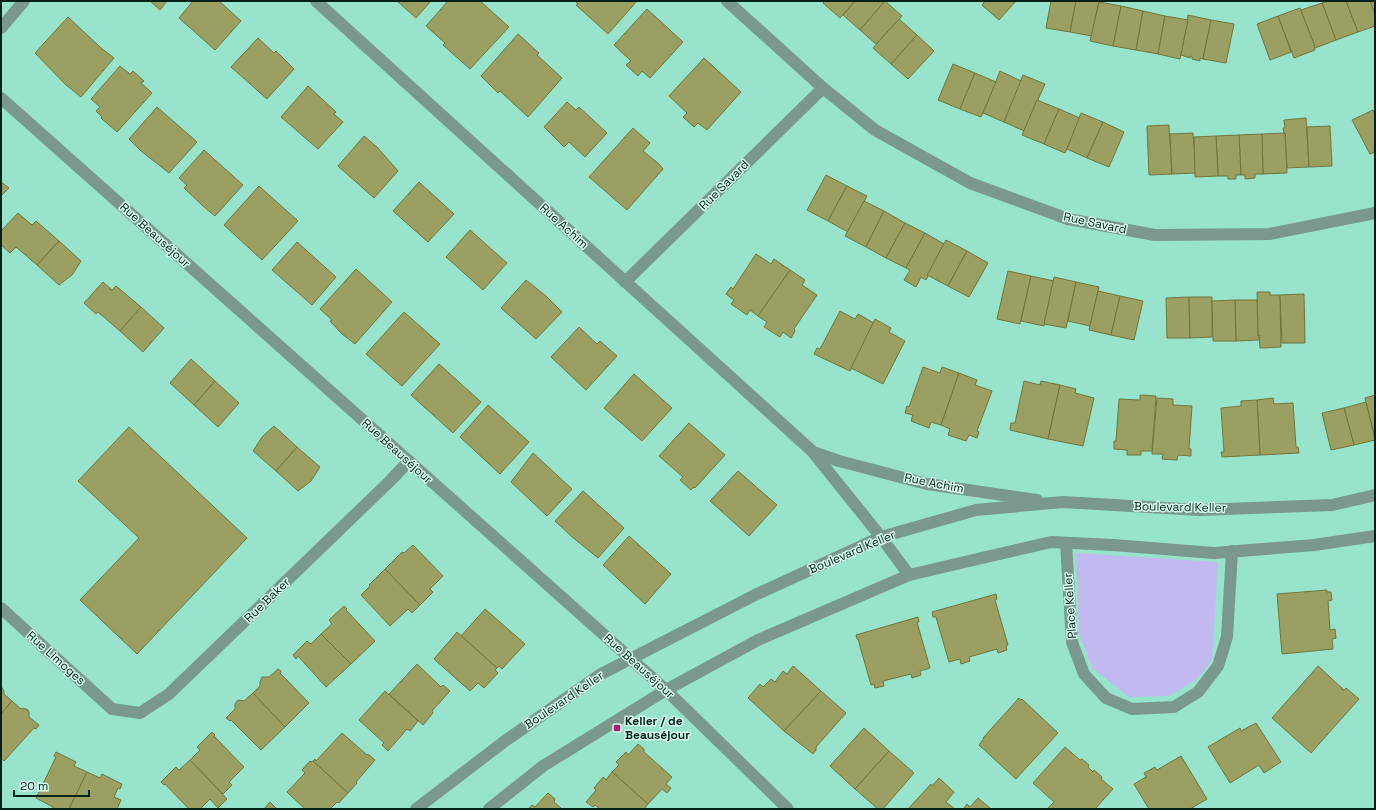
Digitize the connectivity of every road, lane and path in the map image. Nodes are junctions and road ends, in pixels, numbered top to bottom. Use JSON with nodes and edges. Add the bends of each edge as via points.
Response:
{"nodes":[{"id":1,"x":24,"y":1,"type":"edge"},
{"id":2,"x":316,"y":1,"type":"edge"},
{"id":3,"x":728,"y":1,"type":"edge"},
{"id":4,"x":1,"y":28,"type":"edge"},
{"id":5,"x":823,"y":88,"type":"junction"},
{"id":6,"x":1,"y":98,"type":"edge"},
{"id":7,"x":1375,"y":213,"type":"edge"},
{"id":8,"x":625,"y":282,"type":"junction"},
{"id":9,"x":812,"y":451,"type":"junction"},
{"id":10,"x":409,"y":461,"type":"junction"},
{"id":11,"x":1375,"y":495,"type":"edge"},
{"id":12,"x":1059,"y":503,"type":"junction"},
{"id":13,"x":1375,"y":536,"type":"edge"},
{"id":14,"x":882,"y":537,"type":"junction"},
{"id":15,"x":1066,"y":543,"type":"junction"},
{"id":16,"x":1232,"y":551,"type":"junction"},
{"id":17,"x":909,"y":575,"type":"junction"},
{"id":18,"x":1,"y":608,"type":"edge"},
{"id":19,"x":630,"y":658,"type":"junction"},
{"id":20,"x":666,"y":690,"type":"junction"},
{"id":21,"x":112,"y":709,"type":"joint"},
{"id":22,"x":416,"y":809,"type":"edge"},
{"id":23,"x":489,"y":809,"type":"edge"},
{"id":24,"x":788,"y":809,"type":"edge"}],
"edges":[{"from":1,"to":4,"type":"street"},
{"from":2,"to":8,"type":"street","name":"Rue Achim"},
{"from":3,"to":5,"type":"street","name":"Rue Savard"},
{"from":5,"to":7,"type":"street","name":"Rue Savard","via":[[875,130],[970,183],[1068,219],[1155,235],[1268,234]]},
{"from":5,"to":8,"type":"street","name":"Rue Savard"},
{"from":6,"to":10,"type":"street","name":"Rue Beauséjour"},
{"from":8,"to":9,"type":"street","name":"Rue Achim"},
{"from":9,"to":12,"type":"street","name":"Rue Achim","via":[[839,461],[927,484]]},
{"from":9,"to":14,"type":"street","name":"Rue Achim"},
{"from":10,"to":19,"type":"street","name":"Rue Beauséjour"},
{"from":10,"to":21,"type":"street","name":"Rue Baker","via":[[169,694],[140,713]]},
{"from":11,"to":12,"type":"street","name":"Boulevard Keller","via":[[1332,505],[1199,510]]},
{"from":12,"to":14,"type":"street","name":"Boulevard Keller","via":[[976,510]]},
{"from":13,"to":16,"type":"street","via":[[1314,545]]},
{"from":14,"to":17,"type":"street","name":"Rue Achim"},
{"from":14,"to":19,"type":"street","name":"Boulevard Keller","via":[[755,595]]},
{"from":15,"to":16,"type":"street","via":[[1214,553]]},
{"from":15,"to":16,"type":"street","name":"Place Keller","via":[[1072,642],[1084,674],[1106,698],[1132,709],[1174,707],[1198,692],[1218,666],[1227,636]]},
{"from":15,"to":17,"type":"street","via":[[1051,542]]},
{"from":17,"to":20,"type":"street","via":[[758,640]]},
{"from":18,"to":21,"type":"street","name":"Rue Limoges"},
{"from":19,"to":20,"type":"street","name":"Rue Beauséjour"},
{"from":19,"to":22,"type":"street","name":"Boulevard Keller","via":[[601,674],[505,741]]},
{"from":20,"to":23,"type":"street","via":[[543,766]]},
{"from":20,"to":24,"type":"street","name":"Rue Beauséjour"}]}
